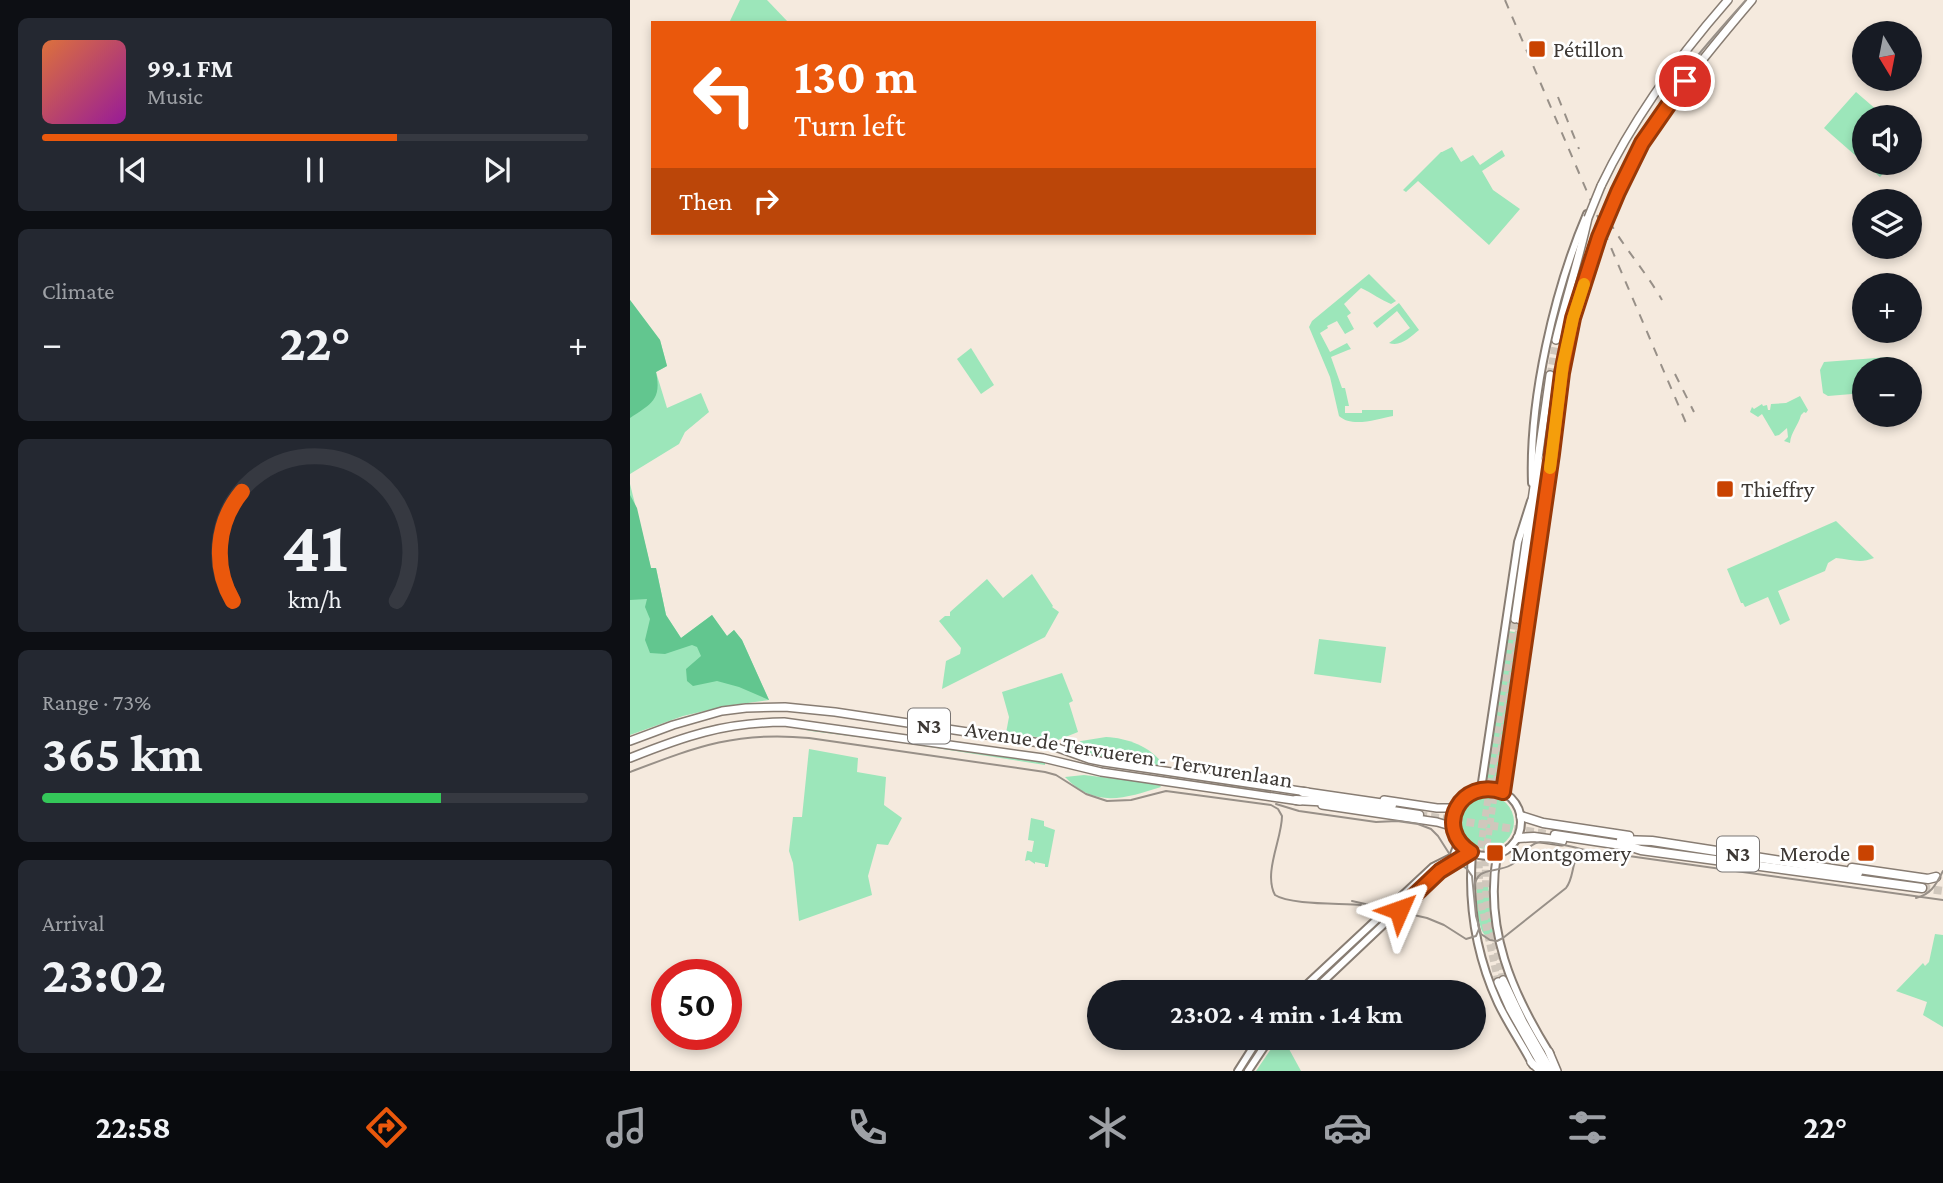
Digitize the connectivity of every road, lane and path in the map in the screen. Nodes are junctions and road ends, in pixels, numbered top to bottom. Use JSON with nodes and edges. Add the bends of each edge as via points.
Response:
{"nodes":[{"id":1,"x":1728,"y":0,"type":"edge"},
{"id":2,"x":1752,"y":0,"type":"edge"},
{"id":3,"x":1588,"y":216,"type":"junction"},
{"id":4,"x":1556,"y":340,"type":"tunnel mouth"},
{"id":5,"x":1550,"y":374,"type":"tunnel mouth"},
{"id":6,"x":1555,"y":423,"type":"junction"},
{"id":7,"x":1532,"y":496,"type":"junction"},
{"id":8,"x":630,"y":741,"type":"edge"},
{"id":9,"x":630,"y":758,"type":"edge"},
{"id":10,"x":1481,"y":789,"type":"junction"},
{"id":11,"x":1303,"y":792,"type":"junction"},
{"id":12,"x":1503,"y":792,"type":"junction"},
{"id":13,"x":1296,"y":800,"type":"junction"},
{"id":14,"x":1457,"y":808,"type":"junction"},
{"id":15,"x":1521,"y":816,"type":"junction"},
{"id":16,"x":1454,"y":827,"type":"junction"},
{"id":17,"x":1518,"y":838,"type":"junction"},
{"id":18,"x":1458,"y":841,"type":"junction"},
{"id":19,"x":1652,"y":841,"type":"junction"},
{"id":20,"x":1642,"y":850,"type":"junction"},
{"id":21,"x":1471,"y":852,"type":"junction"},
{"id":22,"x":1497,"y":855,"type":"junction"},
{"id":23,"x":1825,"y":867,"type":"junction"},
{"id":24,"x":1936,"y":877,"type":"dead end"},
{"id":25,"x":1312,"y":980,"type":"edge"},
{"id":26,"x":1325,"y":980,"type":"edge"},
{"id":27,"x":1251,"y":1050,"type":"edge"},
{"id":28,"x":1262,"y":1050,"type":"edge"},
{"id":29,"x":1549,"y":1052,"type":"joint"},
{"id":30,"x":1531,"y":1062,"type":"joint"},
{"id":31,"x":1238,"y":1071,"type":"edge"},
{"id":32,"x":1248,"y":1071,"type":"edge"},
{"id":33,"x":1538,"y":1071,"type":"edge"},
{"id":34,"x":1545,"y":1071,"type":"edge"},
{"id":35,"x":1556,"y":1071,"type":"edge"}],
"edges":[{"from":1,"to":3,"type":"main road","bridge":true,"via":[[1638,118]]},
{"from":2,"to":6,"type":"main road","bridge":true,"via":[[1679,89],[1642,143],[1612,207],[1573,318]]},
{"from":3,"to":4,"type":"main road"},
{"from":3,"to":7,"type":"main road","via":[[1546,349],[1531,447]]},
{"from":5,"to":7,"type":"main road"},
{"from":6,"to":7,"type":"main road","via":[[1540,474],[1517,619]]},
{"from":6,"to":12,"type":"main road"},
{"from":7,"to":10,"type":"main road","via":[[1518,541]]},
{"from":8,"to":11,"type":"main road","name":"Avenue de Tervueren - Tervurenlaan","number":"N3","via":[[722,711],[785,707],[1047,744],[1104,762]]},
{"from":9,"to":13,"type":"main road","name":"Avenue de Tervueren - Tervurenlaan","number":"N3","via":[[711,729],[784,722]]},
{"from":10,"to":12,"type":"main road"},
{"from":10,"to":14,"type":"main road","via":[[1465,797]]},
{"from":11,"to":13,"type":"highway","name":"Avenue de Tervueren - Tervurenlaan","number":"N3","via":[[1419,812]]},
{"from":11,"to":14,"type":"main road"},
{"from":12,"to":15,"type":"main road"},
{"from":13,"to":16,"type":"main road"},
{"from":14,"to":16,"type":"main road"},
{"from":15,"to":17,"type":"main road"},
{"from":15,"to":19,"type":"highway"},
{"from":16,"to":18,"type":"main road"},
{"from":17,"to":20,"type":"highway"},
{"from":17,"to":22,"type":"main road"},
{"from":18,"to":21,"type":"main road"},
{"from":18,"to":25,"type":"main road","via":[[1453,857],[1433,867]]},
{"from":19,"to":20,"type":"highway","number":"N3","via":[[1556,832]]},
{"from":19,"to":23,"type":"highway","number":"N3"},
{"from":20,"to":23,"type":"highway","number":"N3","via":[[1866,885],[1924,888]]},
{"from":21,"to":22,"type":"main road"},
{"from":21,"to":26,"type":"main road","via":[[1440,871]]},
{"from":21,"to":30,"type":"main road","via":[[1473,913],[1481,955],[1499,1003]]},
{"from":22,"to":29,"type":"main road","via":[[1493,895],[1503,956]]},
{"from":23,"to":24,"type":"highway"},
{"from":27,"to":31,"type":"main road"},
{"from":28,"to":32,"type":"main road"},
{"from":29,"to":35,"type":"main road"},
{"from":30,"to":33,"type":"main road"},
{"from":34,"to":35,"type":"main road","via":[[1519,1026],[1501,981]]}]}
